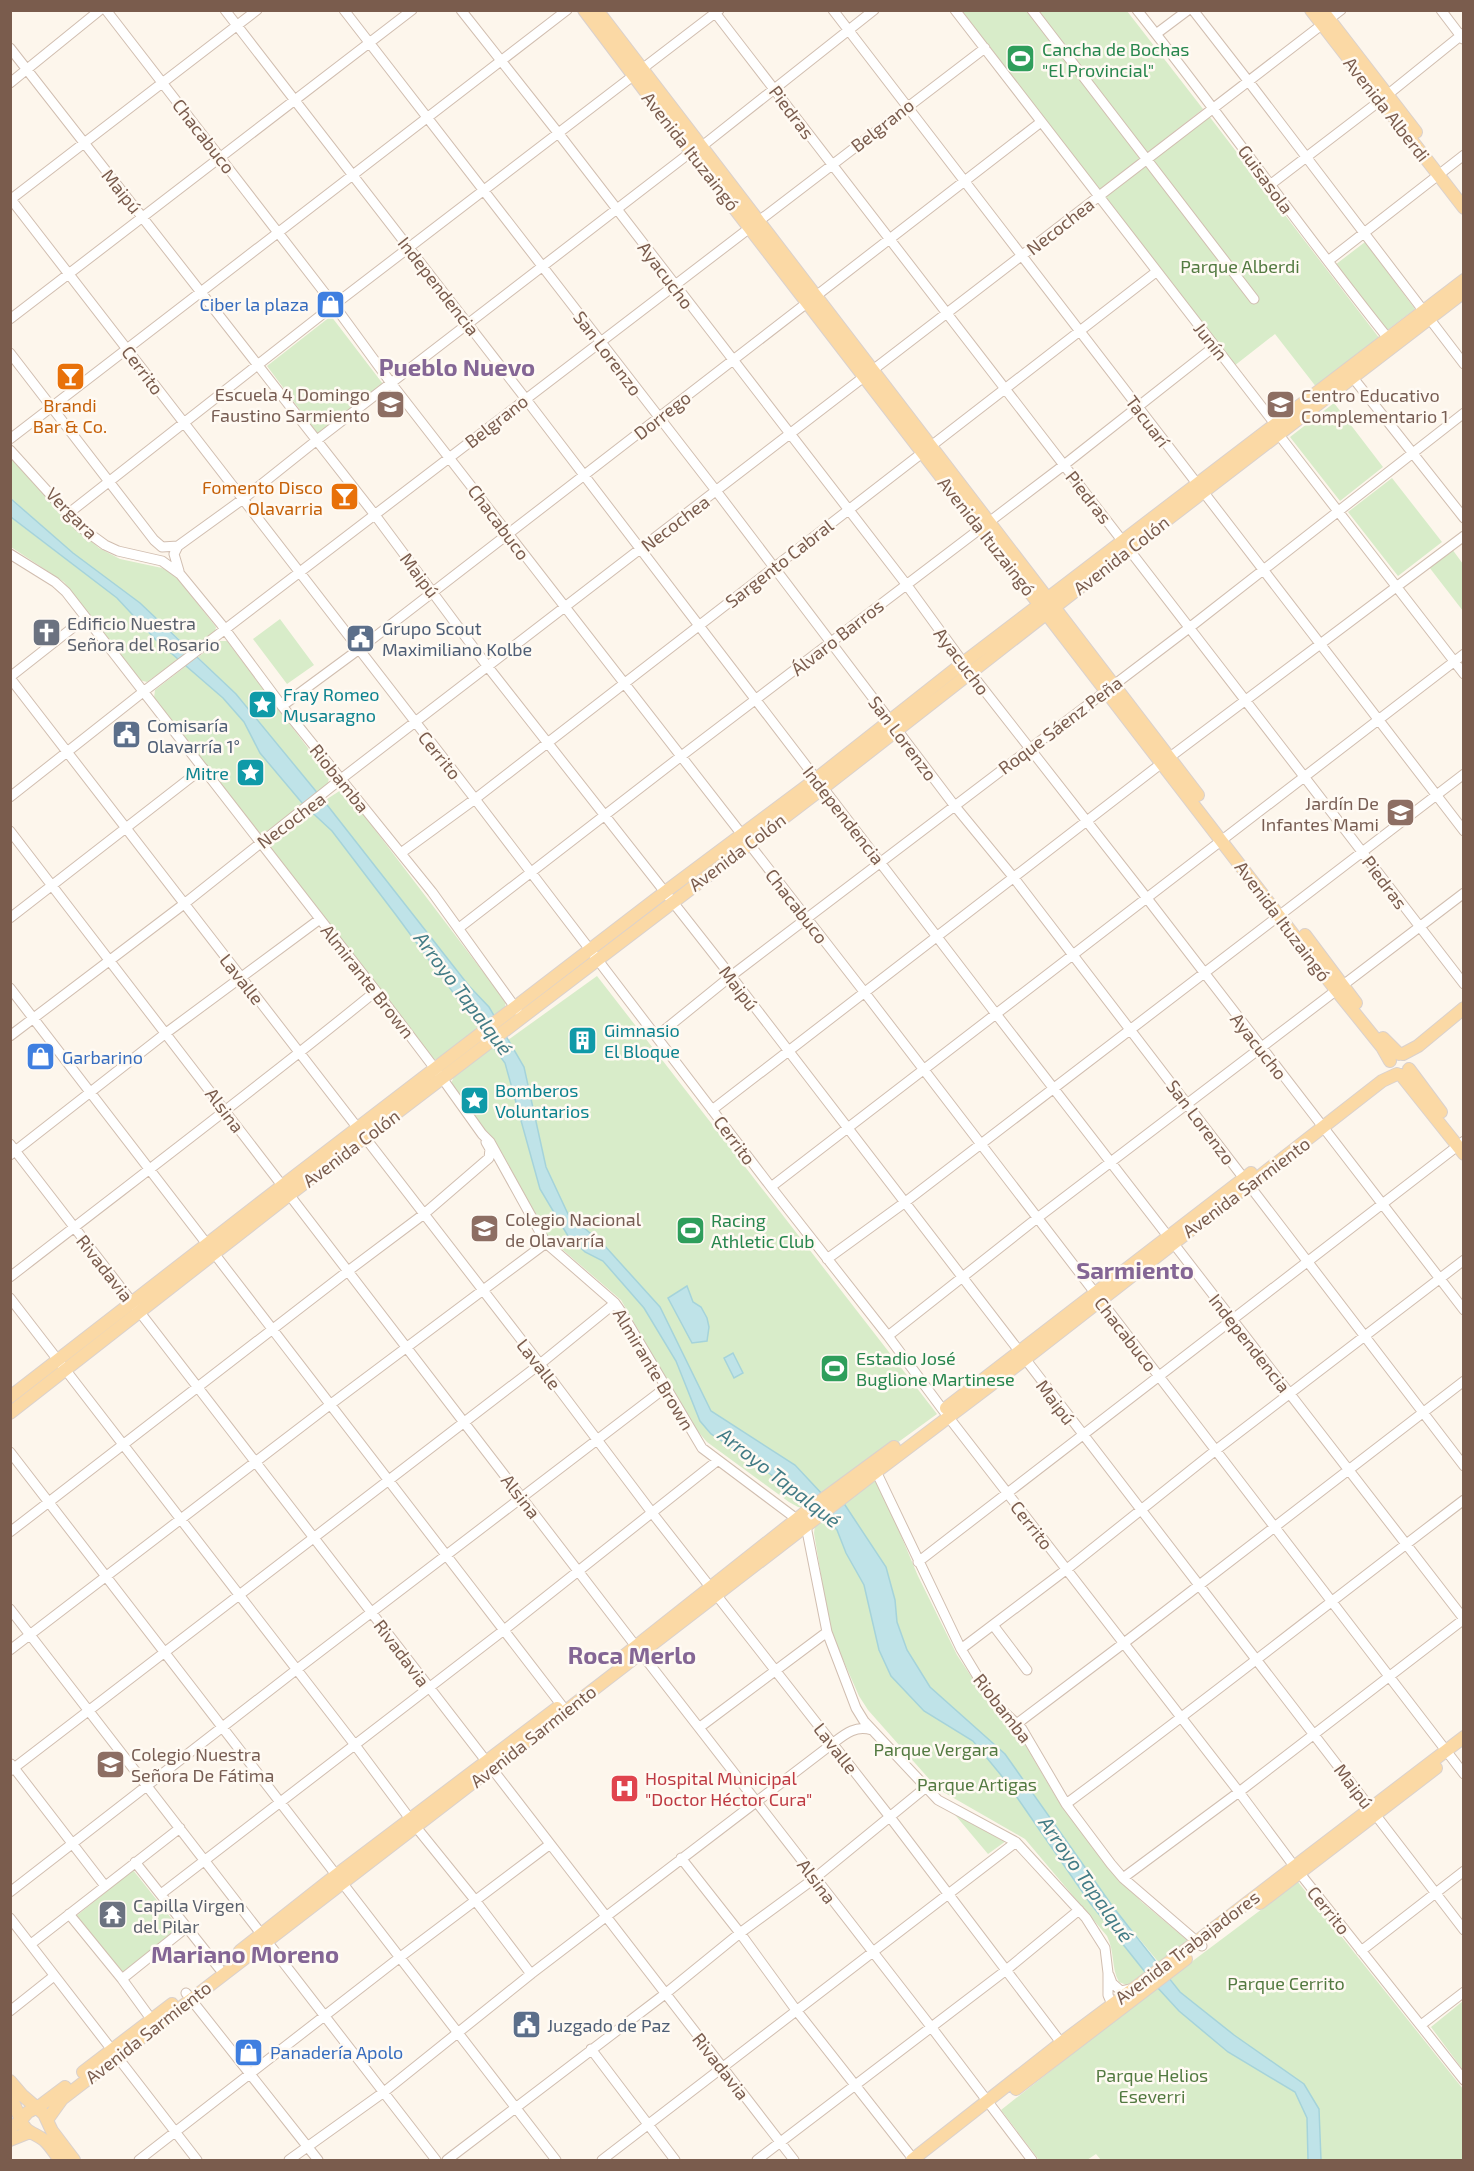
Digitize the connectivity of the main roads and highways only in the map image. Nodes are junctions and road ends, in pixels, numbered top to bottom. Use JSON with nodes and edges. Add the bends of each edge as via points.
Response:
{"nodes":[{"id":1,"x":584,"y":10,"type":"edge"},
{"id":2,"x":597,"y":10,"type":"edge"},
{"id":3,"x":1311,"y":10,"type":"edge"},
{"id":4,"x":1325,"y":18,"type":"edge"},
{"id":5,"x":638,"y":73,"type":"junction"},
{"id":6,"x":1441,"y":172,"type":"junction"},
{"id":7,"x":1464,"y":195,"type":"edge"},
{"id":8,"x":1464,"y":208,"type":"edge"},
{"id":9,"x":1464,"y":280,"type":"edge"},
{"id":10,"x":1464,"y":292,"type":"edge"},
{"id":11,"x":1426,"y":316,"type":"junction"},
{"id":12,"x":1047,"y":606,"type":"junction"},
{"id":13,"x":1464,"y":1008,"type":"edge"},
{"id":14,"x":1464,"y":1019,"type":"edge"},
{"id":15,"x":1400,"y":1065,"type":"junction"},
{"id":16,"x":1462,"y":1145,"type":"edge"},
{"id":17,"x":62,"y":1364,"type":"junction"},
{"id":18,"x":10,"y":1397,"type":"edge"},
{"id":19,"x":10,"y":1413,"type":"edge"},
{"id":20,"x":1464,"y":1737,"type":"edge"},
{"id":21,"x":1464,"y":1747,"type":"edge"},
{"id":22,"x":1448,"y":1754,"type":"junction"},
{"id":23,"x":263,"y":1938,"type":"junction"},
{"id":24,"x":189,"y":1995,"type":"junction"},
{"id":25,"x":114,"y":2053,"type":"junction"},
{"id":26,"x":10,"y":2081,"type":"edge"},
{"id":27,"x":10,"y":2096,"type":"edge"},
{"id":28,"x":37,"y":2108,"type":"junction"},
{"id":29,"x":21,"y":2120,"type":"junction"},
{"id":30,"x":47,"y":2120,"type":"junction"},
{"id":31,"x":10,"y":2128,"type":"edge"},
{"id":32,"x":30,"y":2132,"type":"junction"},
{"id":33,"x":10,"y":2140,"type":"edge"},
{"id":34,"x":60,"y":2160,"type":"edge"},
{"id":35,"x":74,"y":2160,"type":"edge"},
{"id":36,"x":915,"y":2160,"type":"edge"}],
"edges":[{"from":1,"to":5,"type":"main road","name":"Avenida Ituzaingó"},
{"from":2,"to":5,"type":"main road","name":"Avenida Ituzaingó"},
{"from":3,"to":4,"type":"main road","name":"Avenida Alberdi"},
{"from":4,"to":6,"type":"main road","name":"Avenida Alberdi"},
{"from":5,"to":12,"type":"main road","name":"Avenida Ituzaingó"},
{"from":6,"to":7,"type":"main road","name":"Avenida Alberdi"},
{"from":6,"to":8,"type":"main road","name":"Avenida Alberdi"},
{"from":9,"to":11,"type":"main road","name":"Avenida Colón"},
{"from":10,"to":11,"type":"main road","name":"Avenida Colón"},
{"from":11,"to":12,"type":"main road","name":"Avenida Colón"},
{"from":12,"to":15,"type":"main road","name":"Avenida Ituzaingó","via":[[1382,1047]]},
{"from":12,"to":17,"type":"main road","name":"Avenida Colón"},
{"from":13,"to":15,"type":"main road","name":"Avenida Sarmiento"},
{"from":14,"to":15,"type":"main road","name":"Avenida Sarmiento"},
{"from":15,"to":16,"type":"main road","name":"Avenida Ituzaingó"},
{"from":15,"to":23,"type":"main road","name":"Avenida Sarmiento"},
{"from":17,"to":18,"type":"main road","name":"Avenida Colón"},
{"from":17,"to":19,"type":"main road","name":"Avenida Colón"},
{"from":20,"to":22,"type":"main road","name":"Avenida Trabajadores"},
{"from":21,"to":22,"type":"main road","name":"Avenida Trabajadores"},
{"from":22,"to":36,"type":"main road","name":"Avenida Trabajadores"},
{"from":23,"to":24,"type":"main road","name":"Avenida Sarmiento"},
{"from":23,"to":24,"type":"main road","name":"Avenida Sarmiento","via":[[219,1968]]},
{"from":24,"to":25,"type":"main road","name":"Avenida Sarmiento"},
{"from":25,"to":28,"type":"main road","name":"Avenida Sarmiento"},
{"from":25,"to":30,"type":"main road","name":"Avenida Sarmiento","via":[[62,2099]]},
{"from":26,"to":28,"type":"main road"},
{"from":27,"to":29,"type":"main road"},
{"from":28,"to":29,"type":"main road"},
{"from":28,"to":30,"type":"main road"},
{"from":29,"to":31,"type":"main road"},
{"from":29,"to":32,"type":"main road"},
{"from":30,"to":32,"type":"main road","via":[[41,2128]]},
{"from":30,"to":35,"type":"main road"},
{"from":32,"to":33,"type":"main road"},
{"from":32,"to":34,"type":"main road","via":[[44,2140]]}]}
